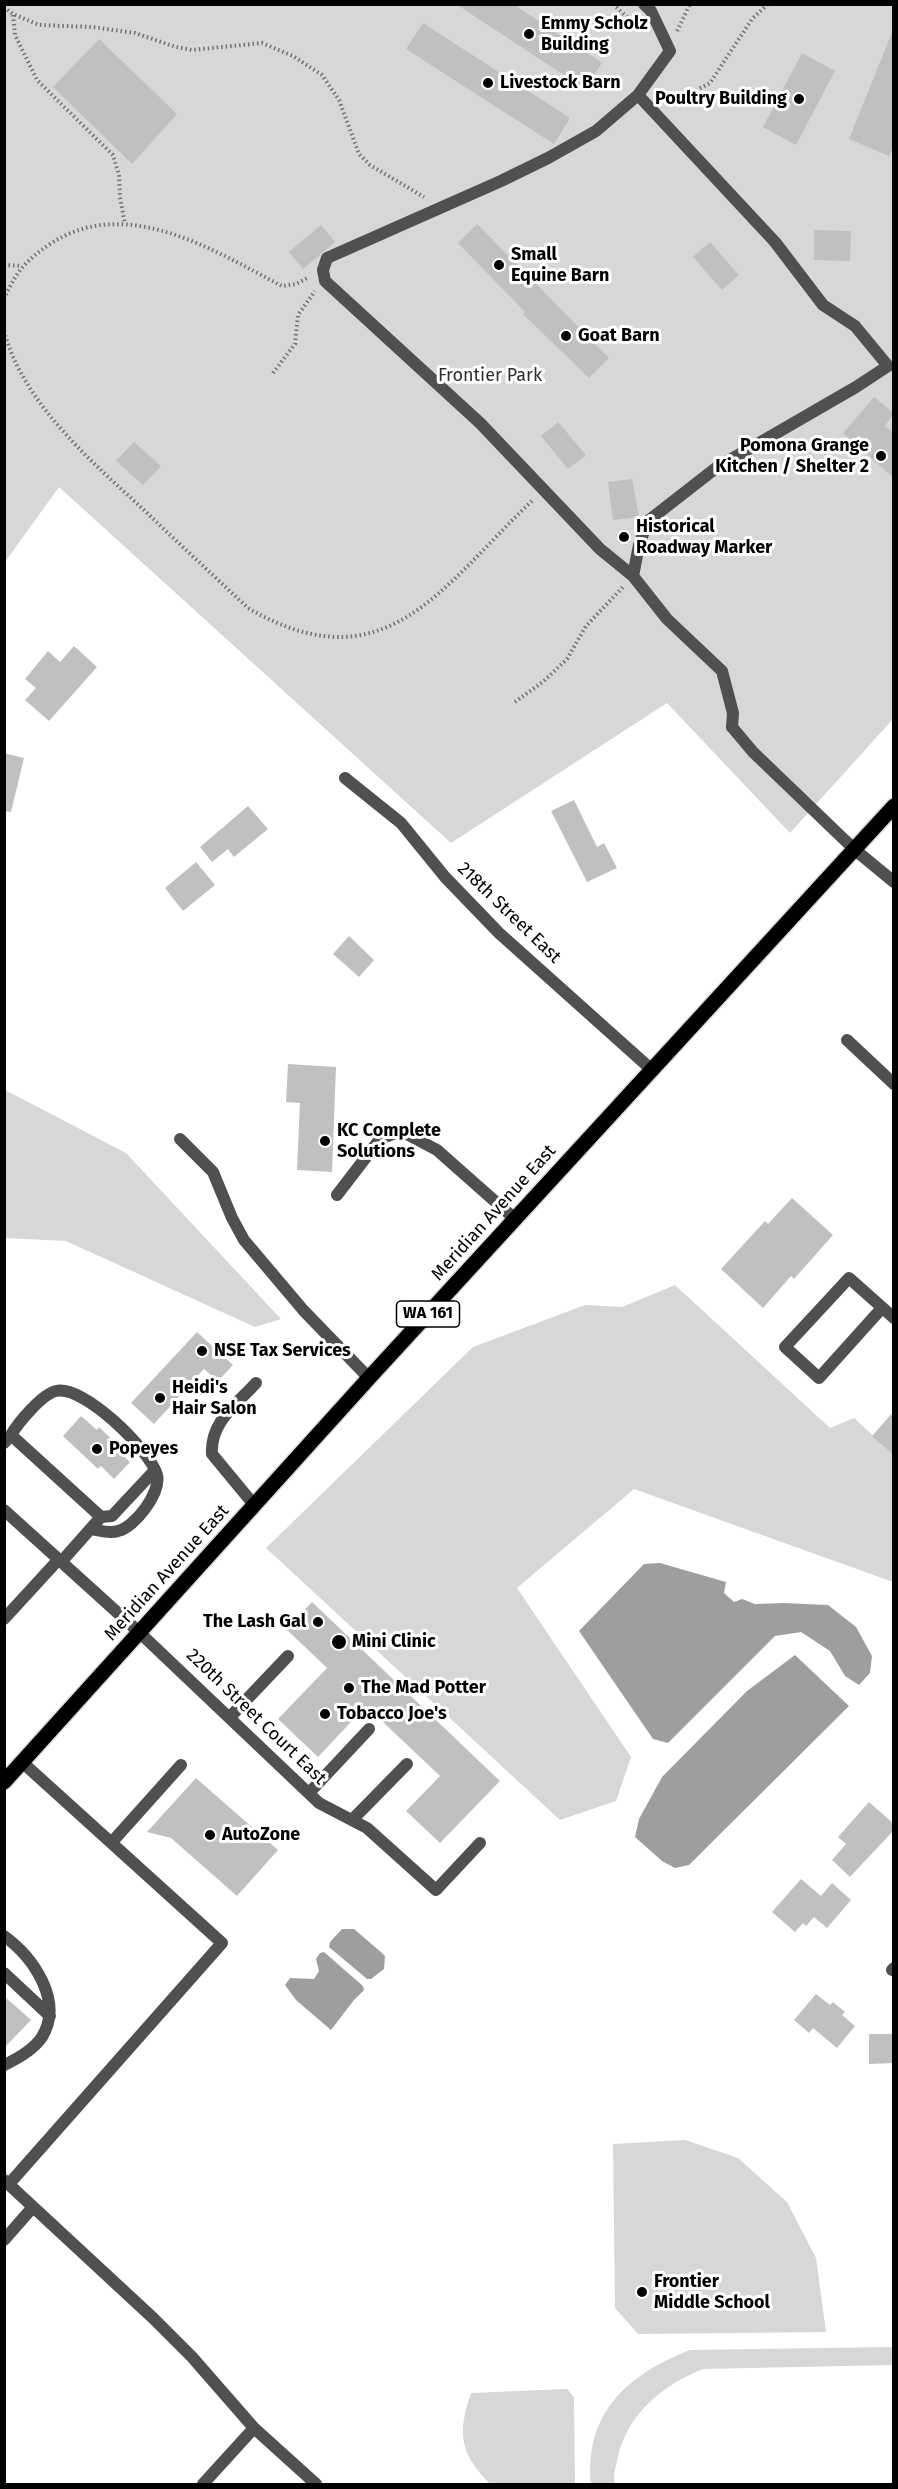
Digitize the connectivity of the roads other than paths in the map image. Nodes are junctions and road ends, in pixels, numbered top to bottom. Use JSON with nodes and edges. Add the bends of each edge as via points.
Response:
{"nodes":[{"id":1,"x":644,"y":4,"type":"edge"},
{"id":2,"x":638,"y":95,"type":"junction"},
{"id":3,"x":633,"y":576,"type":"junction"},
{"id":4,"x":345,"y":778,"type":"dead end"},
{"id":5,"x":894,"y":806,"type":"edge"},
{"id":6,"x":854,"y":849,"type":"junction"},
{"id":7,"x":894,"y":882,"type":"edge"},
{"id":8,"x":847,"y":1040,"type":"dead end"},
{"id":9,"x":652,"y":1070,"type":"junction"},
{"id":10,"x":894,"y":1084,"type":"edge"},
{"id":11,"x":180,"y":1139,"type":"dead end"},
{"id":12,"x":337,"y":1195,"type":"dead end"},
{"id":13,"x":515,"y":1219,"type":"junction"},
{"id":14,"x":882,"y":1308,"type":"junction"},
{"id":15,"x":894,"y":1318,"type":"edge"},
{"id":16,"x":369,"y":1378,"type":"junction"},
{"id":17,"x":256,"y":1383,"type":"dead end"},
{"id":18,"x":8,"y":1439,"type":"edge"},
{"id":19,"x":154,"y":1470,"type":"junction"},
{"id":20,"x":255,"y":1506,"type":"junction"},
{"id":21,"x":4,"y":1510,"type":"edge"},
{"id":22,"x":101,"y":1517,"type":"junction"},
{"id":23,"x":91,"y":1529,"type":"junction"},
{"id":24,"x":60,"y":1560,"type":"junction"},
{"id":25,"x":4,"y":1619,"type":"edge"},
{"id":26,"x":140,"y":1633,"type":"junction"},
{"id":27,"x":288,"y":1656,"type":"dead end"},
{"id":28,"x":230,"y":1717,"type":"junction"},
{"id":29,"x":369,"y":1729,"type":"dead end"},
{"id":30,"x":22,"y":1762,"type":"junction"},
{"id":31,"x":407,"y":1764,"type":"dead end"},
{"id":32,"x":181,"y":1765,"type":"dead end"},
{"id":33,"x":4,"y":1782,"type":"edge"},
{"id":34,"x":309,"y":1793,"type":"junction"},
{"id":35,"x":352,"y":1820,"type":"junction"},
{"id":36,"x":112,"y":1842,"type":"junction"},
{"id":37,"x":480,"y":1843,"type":"dead end"},
{"id":38,"x":4,"y":1936,"type":"edge"},
{"id":39,"x":4,"y":1973,"type":"edge"},
{"id":40,"x":50,"y":2016,"type":"junction"},
{"id":41,"x":4,"y":2065,"type":"edge"},
{"id":42,"x":7,"y":2182,"type":"edge"},
{"id":43,"x":33,"y":2207,"type":"junction"},
{"id":44,"x":4,"y":2240,"type":"edge"},
{"id":45,"x":254,"y":2428,"type":"junction"},
{"id":46,"x":202,"y":2484,"type":"edge"},
{"id":47,"x":315,"y":2484,"type":"edge"}],
"edges":[{"from":1,"to":2,"type":"street","via":[[670,51]]},
{"from":2,"to":3,"type":"street","via":[[775,242],[823,305],[855,326],[888,366],[716,468],[648,521]]},
{"from":2,"to":3,"type":"street","via":[[596,131],[548,158],[327,258],[324,275],[480,423],[600,549]]},
{"from":3,"to":6,"type":"street","via":[[667,619],[723,671],[733,712],[732,728]]},
{"from":4,"to":9,"type":"street","name":"218th Street East","via":[[401,823],[445,877],[499,933]]},
{"from":5,"to":6,"type":"main road","name":"Meridian Avenue East","number":"WA 161"},
{"from":6,"to":7,"type":"street"},
{"from":6,"to":9,"type":"main road","name":"Meridian Avenue East","number":"WA 161"},
{"from":8,"to":10,"type":"street"},
{"from":9,"to":13,"type":"main road","name":"Meridian Avenue East","number":"WA 161"},
{"from":11,"to":16,"type":"street","via":[[213,1172],[244,1240],[304,1311]]},
{"from":12,"to":13,"type":"street","via":[[380,1139],[401,1131],[437,1150]]},
{"from":13,"to":16,"type":"main road","name":"Meridian Avenue East","number":"WA 161"},
{"from":14,"to":14,"type":"street","via":[[849,1278],[786,1347],[819,1377]]},
{"from":14,"to":15,"type":"street"},
{"from":16,"to":20,"type":"main road","name":"Meridian Avenue East","number":"WA 161"},
{"from":17,"to":20,"type":"street","via":[[216,1426],[212,1443],[213,1454]]},
{"from":18,"to":19,"type":"street","via":[[45,1395],[65,1390],[109,1417],[138,1445]]},
{"from":18,"to":22,"type":"street"},
{"from":19,"to":22,"type":"street","via":[[112,1516]]},
{"from":19,"to":23,"type":"street","via":[[157,1491],[128,1526],[116,1532]]},
{"from":20,"to":26,"type":"main road","name":"Meridian Avenue East","number":"WA 161"},
{"from":21,"to":24,"type":"street","name":"220th Street Court East"},
{"from":22,"to":23,"type":"street"},
{"from":23,"to":24,"type":"street"},
{"from":24,"to":25,"type":"street"},
{"from":24,"to":26,"type":"street","name":"220th Street Court East"},
{"from":26,"to":28,"type":"street","name":"220th Street Court East"},
{"from":26,"to":30,"type":"main road","name":"Meridian Avenue East","number":"WA 161"},
{"from":27,"to":28,"type":"street"},
{"from":28,"to":34,"type":"street","name":"220th Street Court East"},
{"from":29,"to":34,"type":"street"},
{"from":30,"to":33,"type":"main road","name":"Meridian Avenue East","number":"WA 161"},
{"from":30,"to":36,"type":"street"},
{"from":31,"to":35,"type":"street"},
{"from":32,"to":36,"type":"street"},
{"from":34,"to":35,"type":"street","name":"220th Street Court East"},
{"from":35,"to":37,"type":"street","name":"220th Street Court East","via":[[380,1838],[436,1890]]},
{"from":36,"to":42,"type":"street","via":[[222,1942]]},
{"from":38,"to":40,"type":"street","via":[[33,1964]]},
{"from":39,"to":40,"type":"street"},
{"from":40,"to":41,"type":"street","via":[[41,2038]]},
{"from":42,"to":43,"type":"street"},
{"from":43,"to":44,"type":"street"},
{"from":43,"to":45,"type":"street","via":[[192,2357]]},
{"from":45,"to":46,"type":"street"},
{"from":45,"to":47,"type":"street"}]}
